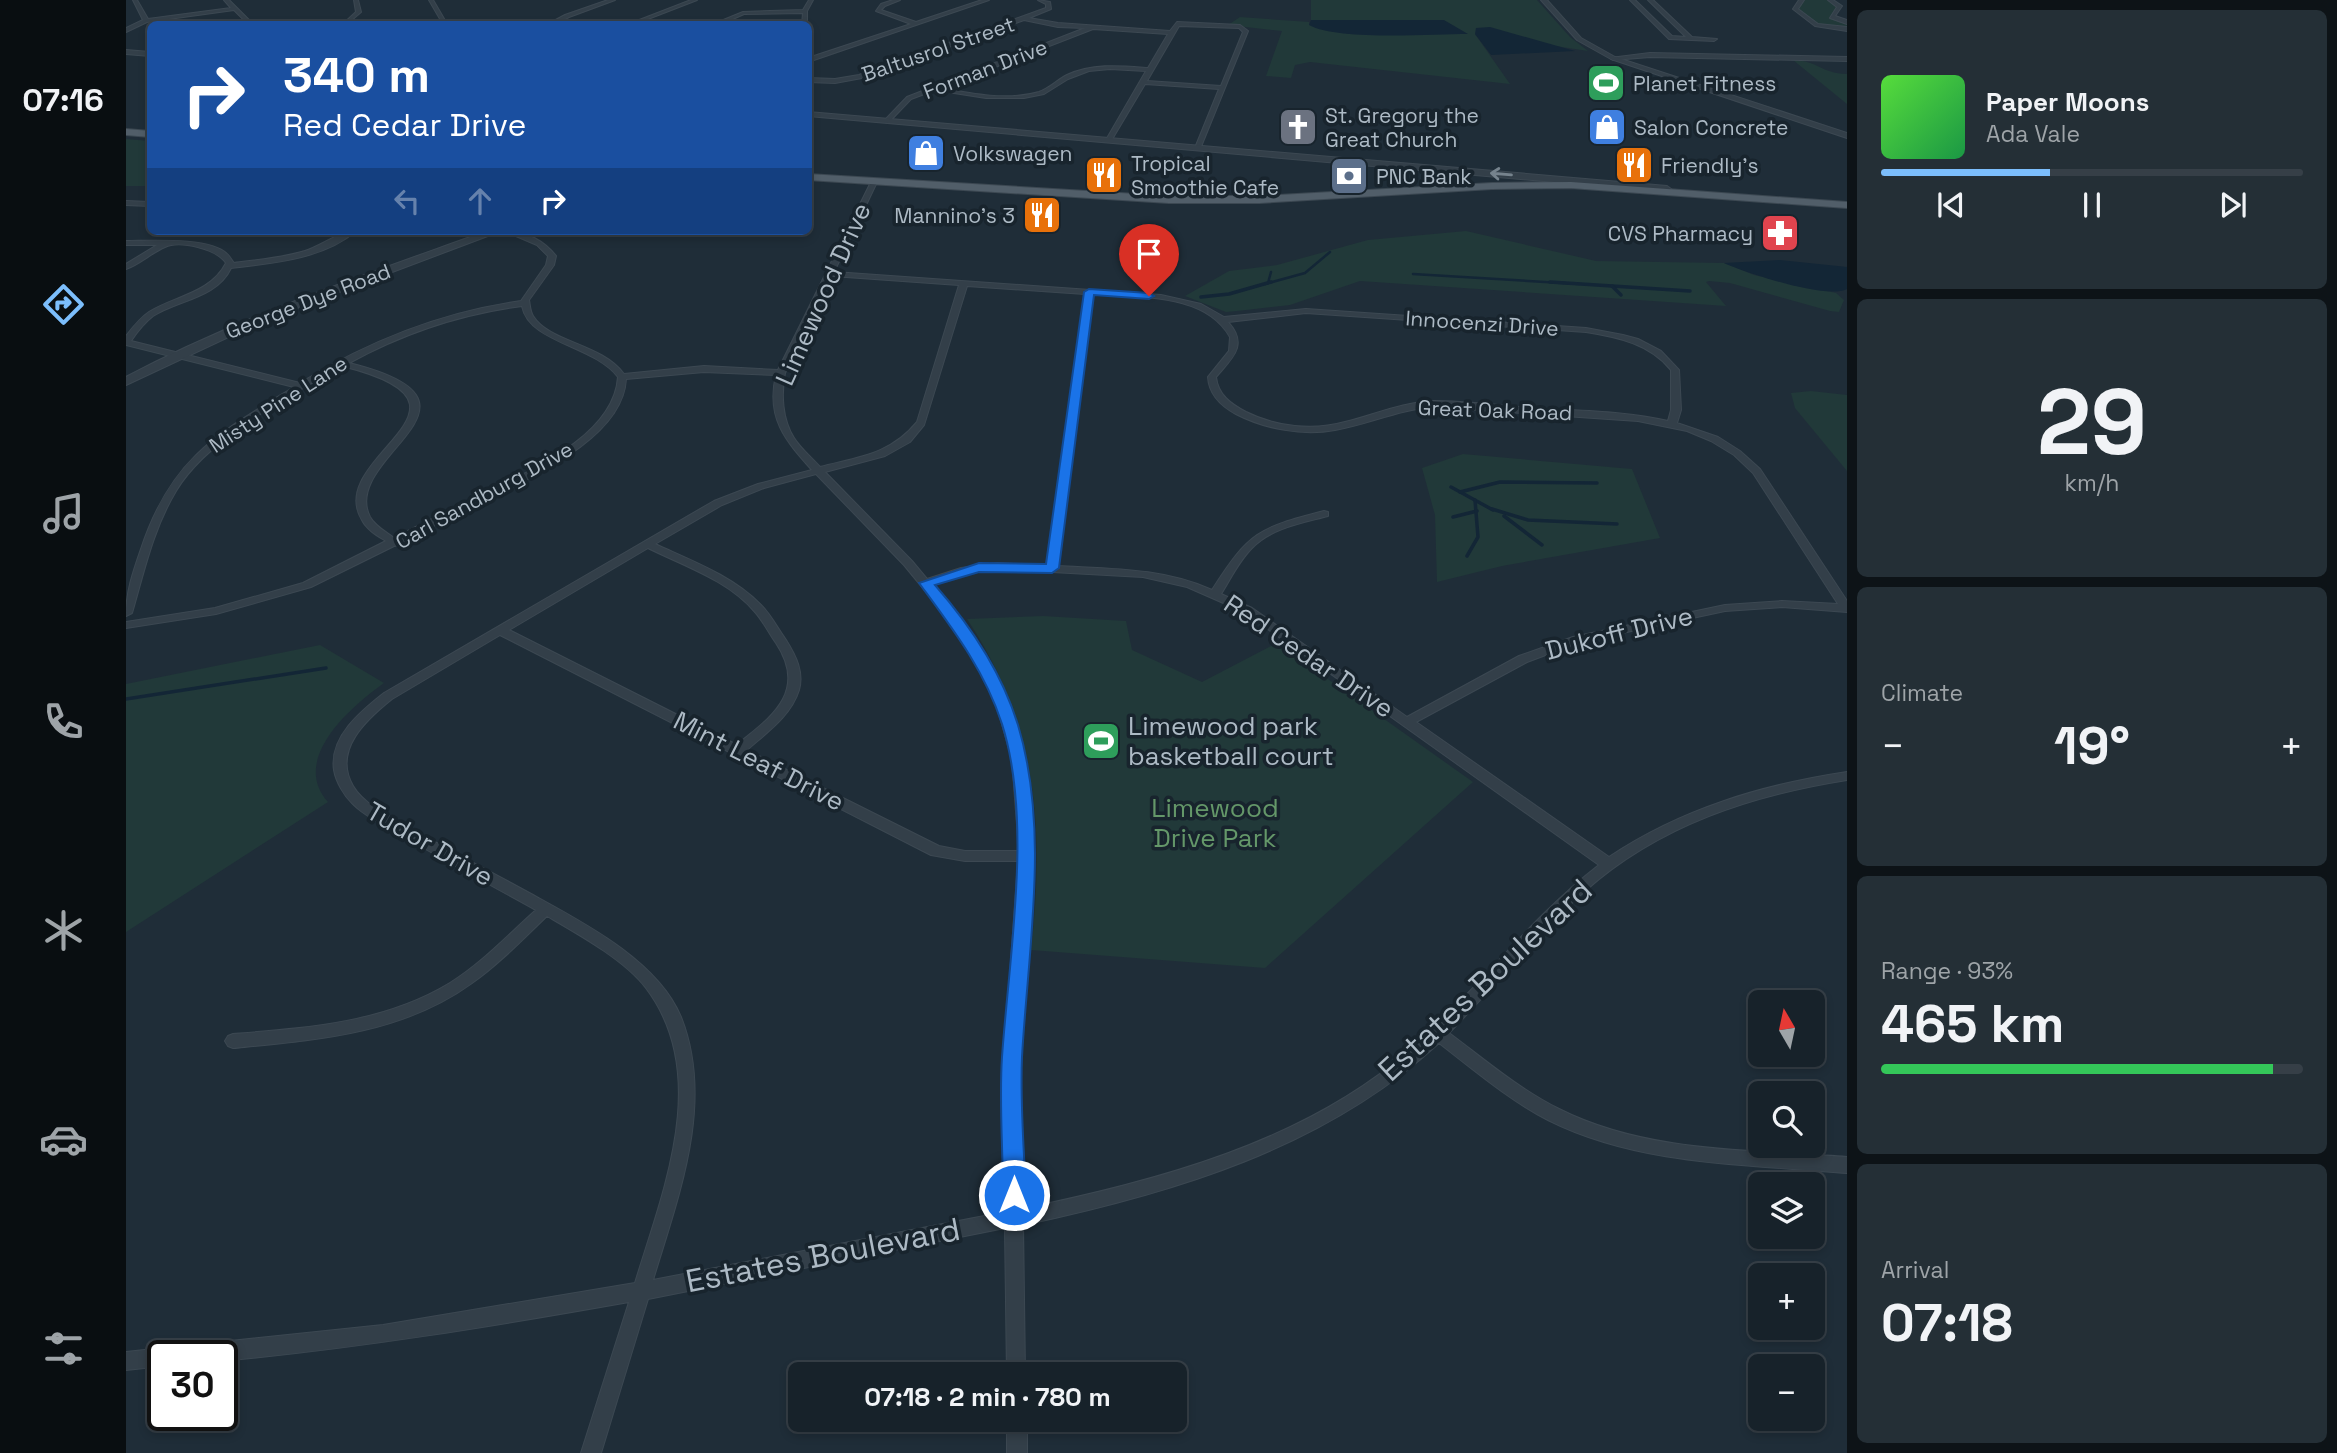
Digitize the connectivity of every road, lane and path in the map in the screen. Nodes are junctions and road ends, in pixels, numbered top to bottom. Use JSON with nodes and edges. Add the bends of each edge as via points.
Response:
{"nodes":[{"id":1,"x":135,"y":0,"type":"edge"},
{"id":2,"x":237,"y":0,"type":"edge"},
{"id":3,"x":356,"y":0,"type":"edge"},
{"id":4,"x":431,"y":0,"type":"edge"},
{"id":5,"x":613,"y":0,"type":"edge"},
{"id":6,"x":695,"y":0,"type":"edge"},
{"id":7,"x":811,"y":0,"type":"edge"},
{"id":8,"x":898,"y":0,"type":"edge"},
{"id":9,"x":987,"y":0,"type":"edge"},
{"id":10,"x":1040,"y":0,"type":"edge"},
{"id":11,"x":1544,"y":0,"type":"edge"},
{"id":12,"x":1632,"y":0,"type":"edge"},
{"id":13,"x":1650,"y":0,"type":"edge"},
{"id":14,"x":1802,"y":0,"type":"edge"},
{"id":15,"x":1830,"y":0,"type":"edge"},
{"id":16,"x":227,"y":1,"type":"edge"},
{"id":17,"x":233,"y":9,"type":"junction"},
{"id":18,"x":804,"y":11,"type":"junction"},
{"id":19,"x":1024,"y":19,"type":"junction"},
{"id":20,"x":146,"y":21,"type":"junction"},
{"id":21,"x":247,"y":21,"type":"edge"},
{"id":22,"x":348,"y":21,"type":"edge"},
{"id":23,"x":443,"y":21,"type":"edge"},
{"id":24,"x":558,"y":21,"type":"edge"},
{"id":25,"x":640,"y":21,"type":"edge"},
{"id":26,"x":724,"y":21,"type":"dead end"},
{"id":27,"x":805,"y":21,"type":"edge"},
{"id":28,"x":1847,"y":22,"type":"edge"},
{"id":29,"x":917,"y":24,"type":"junction"},
{"id":30,"x":1091,"y":28,"type":"junction"},
{"id":31,"x":1847,"y":29,"type":"edge"},
{"id":32,"x":126,"y":30,"type":"edge"},
{"id":33,"x":1172,"y":33,"type":"junction"},
{"id":34,"x":1691,"y":39,"type":"junction"},
{"id":35,"x":1714,"y":39,"type":"dead end"},
{"id":36,"x":126,"y":52,"type":"edge"},
{"id":37,"x":147,"y":54,"type":"edge"},
{"id":38,"x":1613,"y":58,"type":"junction"},
{"id":39,"x":812,"y":59,"type":"edge"},
{"id":40,"x":1847,"y":59,"type":"edge"},
{"id":41,"x":1150,"y":70,"type":"junction"},
{"id":42,"x":812,"y":80,"type":"edge"},
{"id":43,"x":1143,"y":82,"type":"junction"},
{"id":44,"x":935,"y":88,"type":"junction"},
{"id":45,"x":1223,"y":88,"type":"junction"},
{"id":46,"x":1717,"y":94,"type":"junction"},
{"id":47,"x":812,"y":115,"type":"edge"},
{"id":48,"x":887,"y":121,"type":"junction"},
{"id":49,"x":126,"y":132,"type":"edge"},
{"id":50,"x":147,"y":134,"type":"edge"},
{"id":51,"x":1847,"y":136,"type":"edge"},
{"id":52,"x":1109,"y":140,"type":"junction"},
{"id":53,"x":1847,"y":142,"type":"edge"},
{"id":54,"x":1198,"y":148,"type":"junction"},
{"id":55,"x":1455,"y":171,"type":"junction"},
{"id":56,"x":812,"y":177,"type":"edge"},
{"id":57,"x":874,"y":181,"type":"junction"},
{"id":58,"x":1484,"y":186,"type":"junction"},
{"id":59,"x":1667,"y":189,"type":"junction"},
{"id":60,"x":126,"y":204,"type":"edge"},
{"id":61,"x":147,"y":204,"type":"edge"},
{"id":62,"x":1847,"y":205,"type":"edge"},
{"id":63,"x":343,"y":235,"type":"edge"},
{"id":64,"x":485,"y":235,"type":"edge"},
{"id":65,"x":519,"y":235,"type":"edge"},
{"id":66,"x":126,"y":243,"type":"edge"},
{"id":67,"x":165,"y":244,"type":"junction"},
{"id":68,"x":126,"y":267,"type":"edge"},
{"id":69,"x":229,"y":267,"type":"junction"},
{"id":70,"x":828,"y":274,"type":"junction"},
{"id":71,"x":964,"y":283,"type":"junction"},
{"id":72,"x":1089,"y":292,"type":"junction"},
{"id":73,"x":524,"y":303,"type":"junction"},
{"id":74,"x":1223,"y":320,"type":"junction"},
{"id":75,"x":126,"y":341,"type":"edge"},
{"id":76,"x":178,"y":354,"type":"junction"},
{"id":77,"x":341,"y":363,"type":"junction"},
{"id":78,"x":781,"y":373,"type":"junction"},
{"id":79,"x":622,"y":377,"type":"junction"},
{"id":80,"x":126,"y":382,"type":"edge"},
{"id":81,"x":300,"y":386,"type":"junction"},
{"id":82,"x":1672,"y":424,"type":"junction"},
{"id":83,"x":817,"y":470,"type":"junction"},
{"id":84,"x":1324,"y":514,"type":"dead end"},
{"id":85,"x":396,"y":543,"type":"junction"},
{"id":86,"x":647,"y":544,"type":"junction"},
{"id":87,"x":1052,"y":568,"type":"junction"},
{"id":88,"x":926,"y":583,"type":"junction"},
{"id":89,"x":1216,"y":593,"type":"junction"},
{"id":90,"x":1847,"y":609,"type":"edge"},
{"id":91,"x":126,"y":613,"type":"edge"},
{"id":92,"x":126,"y":625,"type":"edge"},
{"id":93,"x":501,"y":631,"type":"junction"},
{"id":94,"x":1407,"y":722,"type":"junction"},
{"id":95,"x":738,"y":751,"type":"junction"},
{"id":96,"x":1847,"y":776,"type":"edge"},
{"id":97,"x":1026,"y":856,"type":"junction"},
{"id":98,"x":1608,"y":864,"type":"junction"},
{"id":99,"x":545,"y":910,"type":"junction"},
{"id":100,"x":1437,"y":1033,"type":"junction"},
{"id":101,"x":233,"y":1041,"type":"dead end"},
{"id":102,"x":1847,"y":1165,"type":"edge"},
{"id":103,"x":1014,"y":1218,"type":"junction"},
{"id":104,"x":642,"y":1289,"type":"junction"},
{"id":105,"x":238,"y":1349,"type":"edge"},
{"id":106,"x":147,"y":1359,"type":"edge"},
{"id":107,"x":126,"y":1361,"type":"edge"},
{"id":108,"x":1016,"y":1362,"type":"edge"},
{"id":109,"x":1017,"y":1432,"type":"edge"},
{"id":110,"x":592,"y":1453,"type":"edge"},
{"id":111,"x":1017,"y":1453,"type":"edge"}],
"edges":[{"from":1,"to":20,"type":"street"},
{"from":2,"to":16,"type":"street"},
{"from":3,"to":22,"type":"street","via":[[359,12]]},
{"from":4,"to":23,"type":"street"},
{"from":5,"to":24,"type":"street"},
{"from":6,"to":25,"type":"street"},
{"from":7,"to":18,"type":"street"},
{"from":8,"to":29,"type":"street","via":[[878,11]]},
{"from":9,"to":29,"type":"street"},
{"from":10,"to":19,"type":"street","name":"Baltusrol Street","via":[[1048,3],[1049,9]]},
{"from":11,"to":38,"type":"street","via":[[1579,39]]},
{"from":12,"to":34,"type":"street","via":[[1671,38]]},
{"from":13,"to":34,"type":"street"},
{"from":14,"to":31,"type":"street","via":[[1795,9],[1812,23]]},
{"from":15,"to":28,"type":"street","via":[[1840,7],[1832,16]]},
{"from":16,"to":17,"type":"street"},
{"from":17,"to":20,"type":"street"},
{"from":17,"to":21,"type":"street"},
{"from":18,"to":26,"type":"street","via":[[748,12]]},
{"from":18,"to":27,"type":"street"},
{"from":19,"to":30,"type":"street"},
{"from":19,"to":42,"type":"street","name":"Baltusrol Street","via":[[860,77]]},
{"from":20,"to":32,"type":"street"},
{"from":29,"to":39,"type":"street"},
{"from":30,"to":33,"type":"street"},
{"from":30,"to":44,"type":"street","name":"Forman Drive"},
{"from":33,"to":41,"type":"street"},
{"from":33,"to":45,"type":"street","via":[[1177,24],[1240,27],[1246,32]]},
{"from":34,"to":35,"type":"street"},
{"from":36,"to":37,"type":"street"},
{"from":38,"to":40,"type":"street"},
{"from":38,"to":46,"type":"street"},
{"from":41,"to":43,"type":"street"},
{"from":41,"to":44,"type":"street","via":[[1084,71],[1049,91],[1013,98]]},
{"from":43,"to":45,"type":"street"},
{"from":43,"to":52,"type":"street"},
{"from":44,"to":48,"type":"street","name":"Forman Drive","via":[[902,102]]},
{"from":45,"to":54,"type":"street"},
{"from":46,"to":51,"type":"street"},
{"from":46,"to":53,"type":"street"},
{"from":47,"to":48,"type":"street"},
{"from":48,"to":52,"type":"street"},
{"from":49,"to":50,"type":"main road"},
{"from":52,"to":54,"type":"street"},
{"from":54,"to":55,"type":"street"},
{"from":55,"to":58,"type":"street","via":[[1473,176]]},
{"from":59,"to":55,"type":"street","one_way":true},
{"from":56,"to":57,"type":"main road"},
{"from":57,"to":58,"type":"main road","via":[[1219,200]]},
{"from":57,"to":70,"type":"street","name":"Limewood Drive"},
{"from":58,"to":59,"type":"main road"},
{"from":59,"to":62,"type":"main road"},
{"from":60,"to":61,"type":"street"},
{"from":63,"to":69,"type":"street","via":[[306,252]]},
{"from":64,"to":76,"type":"street","name":"George Dye Road","via":[[253,321]]},
{"from":65,"to":73,"type":"street","via":[[540,243],[552,256]]},
{"from":66,"to":67,"type":"street"},
{"from":67,"to":68,"type":"street"},
{"from":67,"to":69,"type":"street","via":[[220,251],[229,258]]},
{"from":69,"to":75,"type":"street","via":[[214,283],[147,317]]},
{"from":70,"to":71,"type":"street"},
{"from":70,"to":78,"type":"street","name":"Limewood Drive"},
{"from":71,"to":72,"type":"street"},
{"from":71,"to":83,"type":"street","name":"Tudor Drive","via":[[915,433],[881,454]]},
{"from":72,"to":74,"type":"street","via":[[1177,300]]},
{"from":72,"to":87,"type":"street"},
{"from":73,"to":77,"type":"street","name":"Misty Pine Lane","via":[[447,316]]},
{"from":73,"to":79,"type":"street","via":[[534,323],[606,359]]},
{"from":74,"to":82,"type":"street","name":"Innocenzi Drive","via":[[1306,311],[1609,334],[1642,344],[1671,363],[1677,376]]},
{"from":74,"to":82,"type":"street","name":"Great Oak Road","via":[[1235,344],[1212,377],[1215,391],[1239,412],[1272,424],[1311,429],[1343,426],[1411,406],[1435,404],[1623,416]]},
{"from":75,"to":76,"type":"street"},
{"from":76,"to":80,"type":"street","name":"George Dye Road"},
{"from":76,"to":81,"type":"street"},
{"from":77,"to":81,"type":"street","name":"Misty Pine Lane"},
{"from":77,"to":85,"type":"street","via":[[391,378],[414,397],[412,422],[368,481],[361,501],[367,520]]},
{"from":78,"to":79,"type":"street","via":[[704,369]]},
{"from":78,"to":83,"type":"street","name":"Limewood Drive","via":[[777,398],[783,425],[798,451]]},
{"from":79,"to":85,"type":"street","name":"Carl Sandburg Drive","via":[[618,401],[565,455]]},
{"from":81,"to":91,"type":"street","name":"Misty Pine Lane","via":[[232,429],[182,475],[163,506]]},
{"from":82,"to":90,"type":"street","name":"Great Oak Road","via":[[1708,437],[1749,462]]},
{"from":83,"to":86,"type":"street","name":"Tudor Drive","via":[[737,494]]},
{"from":83,"to":88,"type":"street","name":"Limewood Drive"},
{"from":84,"to":89,"type":"street","via":[[1277,526],[1253,538]]},
{"from":85,"to":92,"type":"street","name":"Carl Sandburg Drive","via":[[340,572],[276,596]]},
{"from":86,"to":93,"type":"street","name":"Tudor Drive"},
{"from":86,"to":95,"type":"street","via":[[747,597],[792,658],[796,672],[790,698]]},
{"from":87,"to":88,"type":"street","name":"Red Cedar Drive","via":[[979,568]]},
{"from":87,"to":89,"type":"street","name":"Red Cedar Drive","via":[[1143,574]]},
{"from":88,"to":97,"type":"street","name":"Limewood Drive","via":[[969,637],[1002,704],[1018,759]]},
{"from":89,"to":94,"type":"street","name":"Red Cedar Drive","via":[[1248,610]]},
{"from":90,"to":94,"type":"street","name":"Dukoff Drive","via":[[1782,604],[1724,608],[1577,639],[1523,659]]},
{"from":93,"to":95,"type":"street","name":"Mint Leaf Drive"},
{"from":93,"to":99,"type":"street","name":"Tudor Drive","via":[[373,707],[342,749],[341,779],[352,796],[370,810]]},
{"from":94,"to":98,"type":"street","name":"Red Cedar Drive"},
{"from":95,"to":97,"type":"street","name":"Mint Leaf Drive","via":[[936,851]]},
{"from":96,"to":98,"type":"street","name":"Estates Boulevard","via":[[1783,787],[1707,811]]},
{"from":97,"to":103,"type":"street","name":"Limewood Drive","via":[[1012,1061]]},
{"from":98,"to":100,"type":"street","name":"Estates Boulevard","via":[[1572,894]]},
{"from":99,"to":101,"type":"street","via":[[455,987],[401,1014],[336,1031]]},
{"from":99,"to":104,"type":"street","name":"Tudor Drive","via":[[635,967],[669,1010],[681,1039],[688,1070],[686,1135]]},
{"from":100,"to":102,"type":"street","via":[[1524,1098],[1607,1136],[1657,1147]]},
{"from":100,"to":103,"type":"street","name":"Estates Boulevard","via":[[1417,1054],[1336,1110],[1237,1158],[1123,1194]]},
{"from":103,"to":104,"type":"street","name":"Estates Boulevard"},
{"from":103,"to":108,"type":"street","name":"Limewood Drive"},
{"from":104,"to":105,"type":"street","name":"Estates Boulevard","via":[[379,1334]]},
{"from":104,"to":110,"type":"street","name":"Tudor Drive"},
{"from":106,"to":107,"type":"street"},
{"from":109,"to":111,"type":"street"}]}
